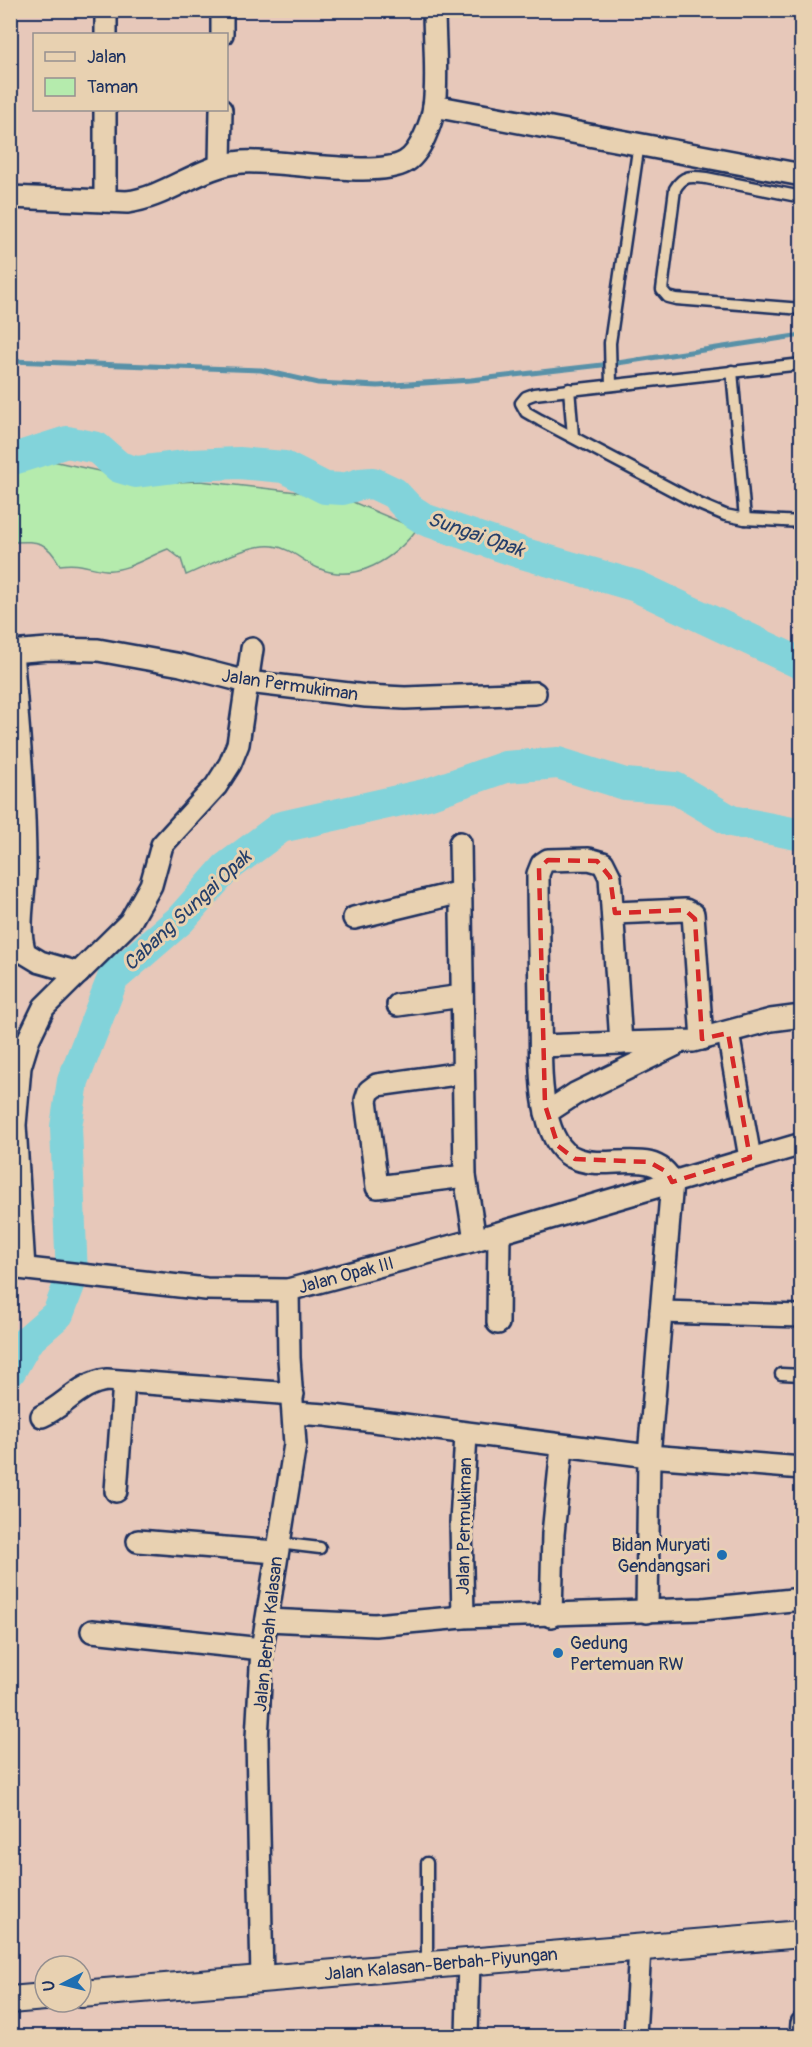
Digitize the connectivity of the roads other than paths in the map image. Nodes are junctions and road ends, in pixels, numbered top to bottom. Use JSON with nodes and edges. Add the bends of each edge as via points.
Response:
{"nodes":[{"id":1,"x":106,"y":10,"type":"edge"},
{"id":2,"x":222,"y":10,"type":"edge"},
{"id":3,"x":434,"y":10,"type":"edge"},
{"id":4,"x":106,"y":33,"type":"edge"},
{"id":5,"x":222,"y":33,"type":"edge"},
{"id":6,"x":434,"y":106,"type":"junction"},
{"id":7,"x":105,"y":111,"type":"edge"},
{"id":8,"x":221,"y":111,"type":"edge"},
{"id":9,"x":639,"y":144,"type":"junction"},
{"id":10,"x":220,"y":165,"type":"junction"},
{"id":11,"x":801,"y":175,"type":"edge"},
{"id":12,"x":10,"y":197,"type":"edge"},
{"id":13,"x":801,"y":197,"type":"edge"},
{"id":14,"x":105,"y":201,"type":"junction"},
{"id":15,"x":801,"y":309,"type":"edge"},
{"id":16,"x":801,"y":364,"type":"edge"},
{"id":17,"x":732,"y":371,"type":"junction"},
{"id":18,"x":610,"y":385,"type":"junction"},
{"id":19,"x":569,"y":389,"type":"junction"},
{"id":20,"x":573,"y":436,"type":"junction"},
{"id":21,"x":745,"y":519,"type":"junction"},
{"id":22,"x":801,"y":522,"type":"edge"},
{"id":23,"x":252,"y":649,"type":"dead end"},
{"id":24,"x":11,"y":652,"type":"edge"},
{"id":25,"x":247,"y":682,"type":"junction"},
{"id":26,"x":535,"y":693,"type":"dead end"},
{"id":27,"x":460,"y":843,"type":"dead end"},
{"id":28,"x":461,"y":892,"type":"junction"},
{"id":29,"x":615,"y":913,"type":"junction"},
{"id":30,"x":354,"y":918,"type":"dead end"},
{"id":31,"x":79,"y":973,"type":"junction"},
{"id":32,"x":462,"y":996,"type":"junction"},
{"id":33,"x":398,"y":1005,"type":"dead end"},
{"id":34,"x":801,"y":1019,"type":"edge"},
{"id":35,"x":728,"y":1033,"type":"junction"},
{"id":36,"x":692,"y":1041,"type":"junction"},
{"id":37,"x":621,"y":1043,"type":"junction"},
{"id":38,"x":541,"y":1046,"type":"junction"},
{"id":39,"x":463,"y":1073,"type":"junction"},
{"id":40,"x":546,"y":1113,"type":"junction"},
{"id":41,"x":801,"y":1144,"type":"edge"},
{"id":42,"x":750,"y":1158,"type":"junction"},
{"id":43,"x":465,"y":1176,"type":"junction"},
{"id":44,"x":672,"y":1182,"type":"junction"},
{"id":45,"x":17,"y":1226,"type":"edge"},
{"id":46,"x":499,"y":1234,"type":"junction"},
{"id":47,"x":476,"y":1240,"type":"junction"},
{"id":48,"x":25,"y":1268,"type":"edge"},
{"id":49,"x":288,"y":1290,"type":"junction"},
{"id":50,"x":661,"y":1312,"type":"junction"},
{"id":51,"x":801,"y":1316,"type":"edge"},
{"id":52,"x":498,"y":1323,"type":"dead end"},
{"id":53,"x":781,"y":1374,"type":"dead end"},
{"id":54,"x":801,"y":1375,"type":"edge"},
{"id":55,"x":124,"y":1382,"type":"junction"},
{"id":56,"x":294,"y":1403,"type":"junction"},
{"id":57,"x":42,"y":1416,"type":"dead end"},
{"id":58,"x":466,"y":1435,"type":"junction"},
{"id":59,"x":562,"y":1447,"type":"junction"},
{"id":60,"x":649,"y":1456,"type":"junction"},
{"id":61,"x":801,"y":1468,"type":"edge"},
{"id":62,"x":116,"y":1491,"type":"dead end"},
{"id":63,"x":138,"y":1541,"type":"dead end"},
{"id":64,"x":277,"y":1548,"type":"junction"},
{"id":65,"x":320,"y":1548,"type":"dead end"},
{"id":66,"x":801,"y":1599,"type":"edge"},
{"id":67,"x":647,"y":1611,"type":"junction"},
{"id":68,"x":551,"y":1616,"type":"junction"},
{"id":69,"x":463,"y":1617,"type":"junction"},
{"id":70,"x":267,"y":1620,"type":"junction"},
{"id":71,"x":92,"y":1631,"type":"dead end"},
{"id":72,"x":262,"y":1649,"type":"junction"},
{"id":73,"x":427,"y":1863,"type":"dead end"},
{"id":74,"x":801,"y":1934,"type":"edge"},
{"id":75,"x":640,"y":1948,"type":"junction"},
{"id":76,"x":469,"y":1961,"type":"junction"},
{"id":77,"x":428,"y":1965,"type":"junction"},
{"id":78,"x":262,"y":1979,"type":"junction"},
{"id":79,"x":93,"y":1993,"type":"edge"},
{"id":80,"x":33,"y":1998,"type":"edge"},
{"id":81,"x":10,"y":2000,"type":"edge"},
{"id":82,"x":801,"y":2023,"type":"edge"},
{"id":83,"x":467,"y":2037,"type":"edge"},
{"id":84,"x":635,"y":2037,"type":"edge"},
{"id":85,"x":801,"y":2037,"type":"edge"}],
"edges":[{"from":1,"to":4,"type":"street"},
{"from":2,"to":5,"type":"street"},
{"from":3,"to":6,"type":"street"},
{"from":6,"to":9,"type":"street"},
{"from":6,"to":10,"type":"street","via":[[411,158],[391,167],[243,161]]},
{"from":7,"to":14,"type":"street"},
{"from":8,"to":10,"type":"street"},
{"from":9,"to":11,"type":"street"},
{"from":9,"to":18,"type":"lane"},
{"from":10,"to":14,"type":"street","via":[[146,200]]},
{"from":12,"to":14,"type":"street"},
{"from":13,"to":15,"type":"lane","via":[[705,178],[690,176],[680,180],[675,189],[662,290],[676,299]]},
{"from":16,"to":17,"type":"lane"},
{"from":17,"to":18,"type":"lane"},
{"from":17,"to":21,"type":"lane"},
{"from":18,"to":19,"type":"lane"},
{"from":19,"to":20,"type":"lane"},
{"from":19,"to":20,"type":"lane","via":[[534,394],[521,403],[526,412]]},
{"from":20,"to":21,"type":"lane","via":[[699,504]]},
{"from":21,"to":22,"type":"lane"},
{"from":23,"to":25,"type":"street"},
{"from":24,"to":25,"type":"street","name":"Jalan Permukiman","via":[[98,650]]},
{"from":24,"to":31,"type":"street","name":"Jalan Permukiman","via":[[22,766],[25,869],[20,939],[25,953],[40,962]]},
{"from":25,"to":26,"type":"street","name":"Jalan Permukiman","via":[[405,698]]},
{"from":25,"to":31,"type":"street","via":[[238,744],[230,764],[216,786],[162,845],[151,885],[130,922]]},
{"from":27,"to":28,"type":"street"},
{"from":28,"to":30,"type":"street"},
{"from":28,"to":32,"type":"street"},
{"from":29,"to":36,"type":"street","via":[[685,910],[693,914]]},
{"from":29,"to":37,"type":"street"},
{"from":29,"to":38,"type":"street","via":[[610,877],[603,863],[572,858],[548,860],[539,868]]},
{"from":31,"to":45,"type":"street","via":[[44,1007],[28,1038],[20,1067],[14,1148]]},
{"from":32,"to":33,"type":"street"},
{"from":32,"to":39,"type":"street"},
{"from":34,"to":35,"type":"street","via":[[771,1020]]},
{"from":35,"to":36,"type":"street"},
{"from":35,"to":42,"type":"street"},
{"from":36,"to":37,"type":"street"},
{"from":36,"to":40,"type":"street","via":[[575,1094]]},
{"from":37,"to":38,"type":"street"},
{"from":38,"to":40,"type":"street"},
{"from":39,"to":43,"type":"street"},
{"from":39,"to":43,"type":"street","via":[[377,1085],[369,1090],[366,1100],[378,1187]]},
{"from":40,"to":44,"type":"street","via":[[558,1146],[575,1159],[610,1164],[649,1162],[667,1172]]},
{"from":41,"to":42,"type":"street","name":"Jalan Opak III"},
{"from":42,"to":44,"type":"street","name":"Jalan Opak III"},
{"from":43,"to":47,"type":"street"},
{"from":44,"to":46,"type":"street","name":"Jalan Opak III"},
{"from":44,"to":50,"type":"street"},
{"from":45,"to":48,"type":"street"},
{"from":46,"to":47,"type":"street","name":"Jalan Opak III"},
{"from":46,"to":52,"type":"street"},
{"from":47,"to":49,"type":"street","name":"Jalan Opak III"},
{"from":48,"to":49,"type":"street","name":"Jalan Opak III","via":[[206,1289]]},
{"from":49,"to":56,"type":"street","name":"Jalan Berbah Kalasan"},
{"from":50,"to":51,"type":"street"},
{"from":50,"to":60,"type":"street"},
{"from":53,"to":54,"type":"lane"},
{"from":55,"to":56,"type":"street"},
{"from":55,"to":57,"type":"street","via":[[85,1385],[57,1409]]},
{"from":55,"to":62,"type":"street"},
{"from":56,"to":58,"type":"street","via":[[326,1415]]},
{"from":56,"to":64,"type":"street","name":"Jalan Berbah Kalasan","via":[[295,1444]]},
{"from":58,"to":59,"type":"street"},
{"from":58,"to":69,"type":"street","name":"Jalan Permukiman","via":[[461,1522]]},
{"from":59,"to":60,"type":"street"},
{"from":59,"to":68,"type":"street","via":[[553,1534]]},
{"from":60,"to":61,"type":"street"},
{"from":60,"to":67,"type":"street"},
{"from":63,"to":64,"type":"street"},
{"from":64,"to":65,"type":"lane"},
{"from":64,"to":70,"type":"street","name":"Jalan Berbah Kalasan"},
{"from":66,"to":67,"type":"street"},
{"from":67,"to":68,"type":"street"},
{"from":68,"to":69,"type":"street"},
{"from":69,"to":70,"type":"street","via":[[375,1625]]},
{"from":70,"to":72,"type":"street","name":"Jalan Berbah Kalasan"},
{"from":71,"to":72,"type":"street"},
{"from":72,"to":78,"type":"street","name":"Jalan Berbah Kalasan","via":[[257,1737]]},
{"from":73,"to":77,"type":"lane"},
{"from":74,"to":75,"type":"street","name":"Jalan Kalasan-Berbah-Piyungan"},
{"from":75,"to":76,"type":"street","name":"Jalan Kalasan-Berbah-Piyungan"},
{"from":75,"to":84,"type":"street"},
{"from":76,"to":77,"type":"street","name":"Jalan Kalasan-Berbah-Piyungan"},
{"from":76,"to":83,"type":"street"},
{"from":77,"to":78,"type":"street","name":"Jalan Kalasan-Berbah-Piyungan"},
{"from":78,"to":79,"type":"street","name":"Jalan Kalasan-Berbah-Piyungan"},
{"from":80,"to":81,"type":"street"},
{"from":82,"to":85,"type":"street"}]}
